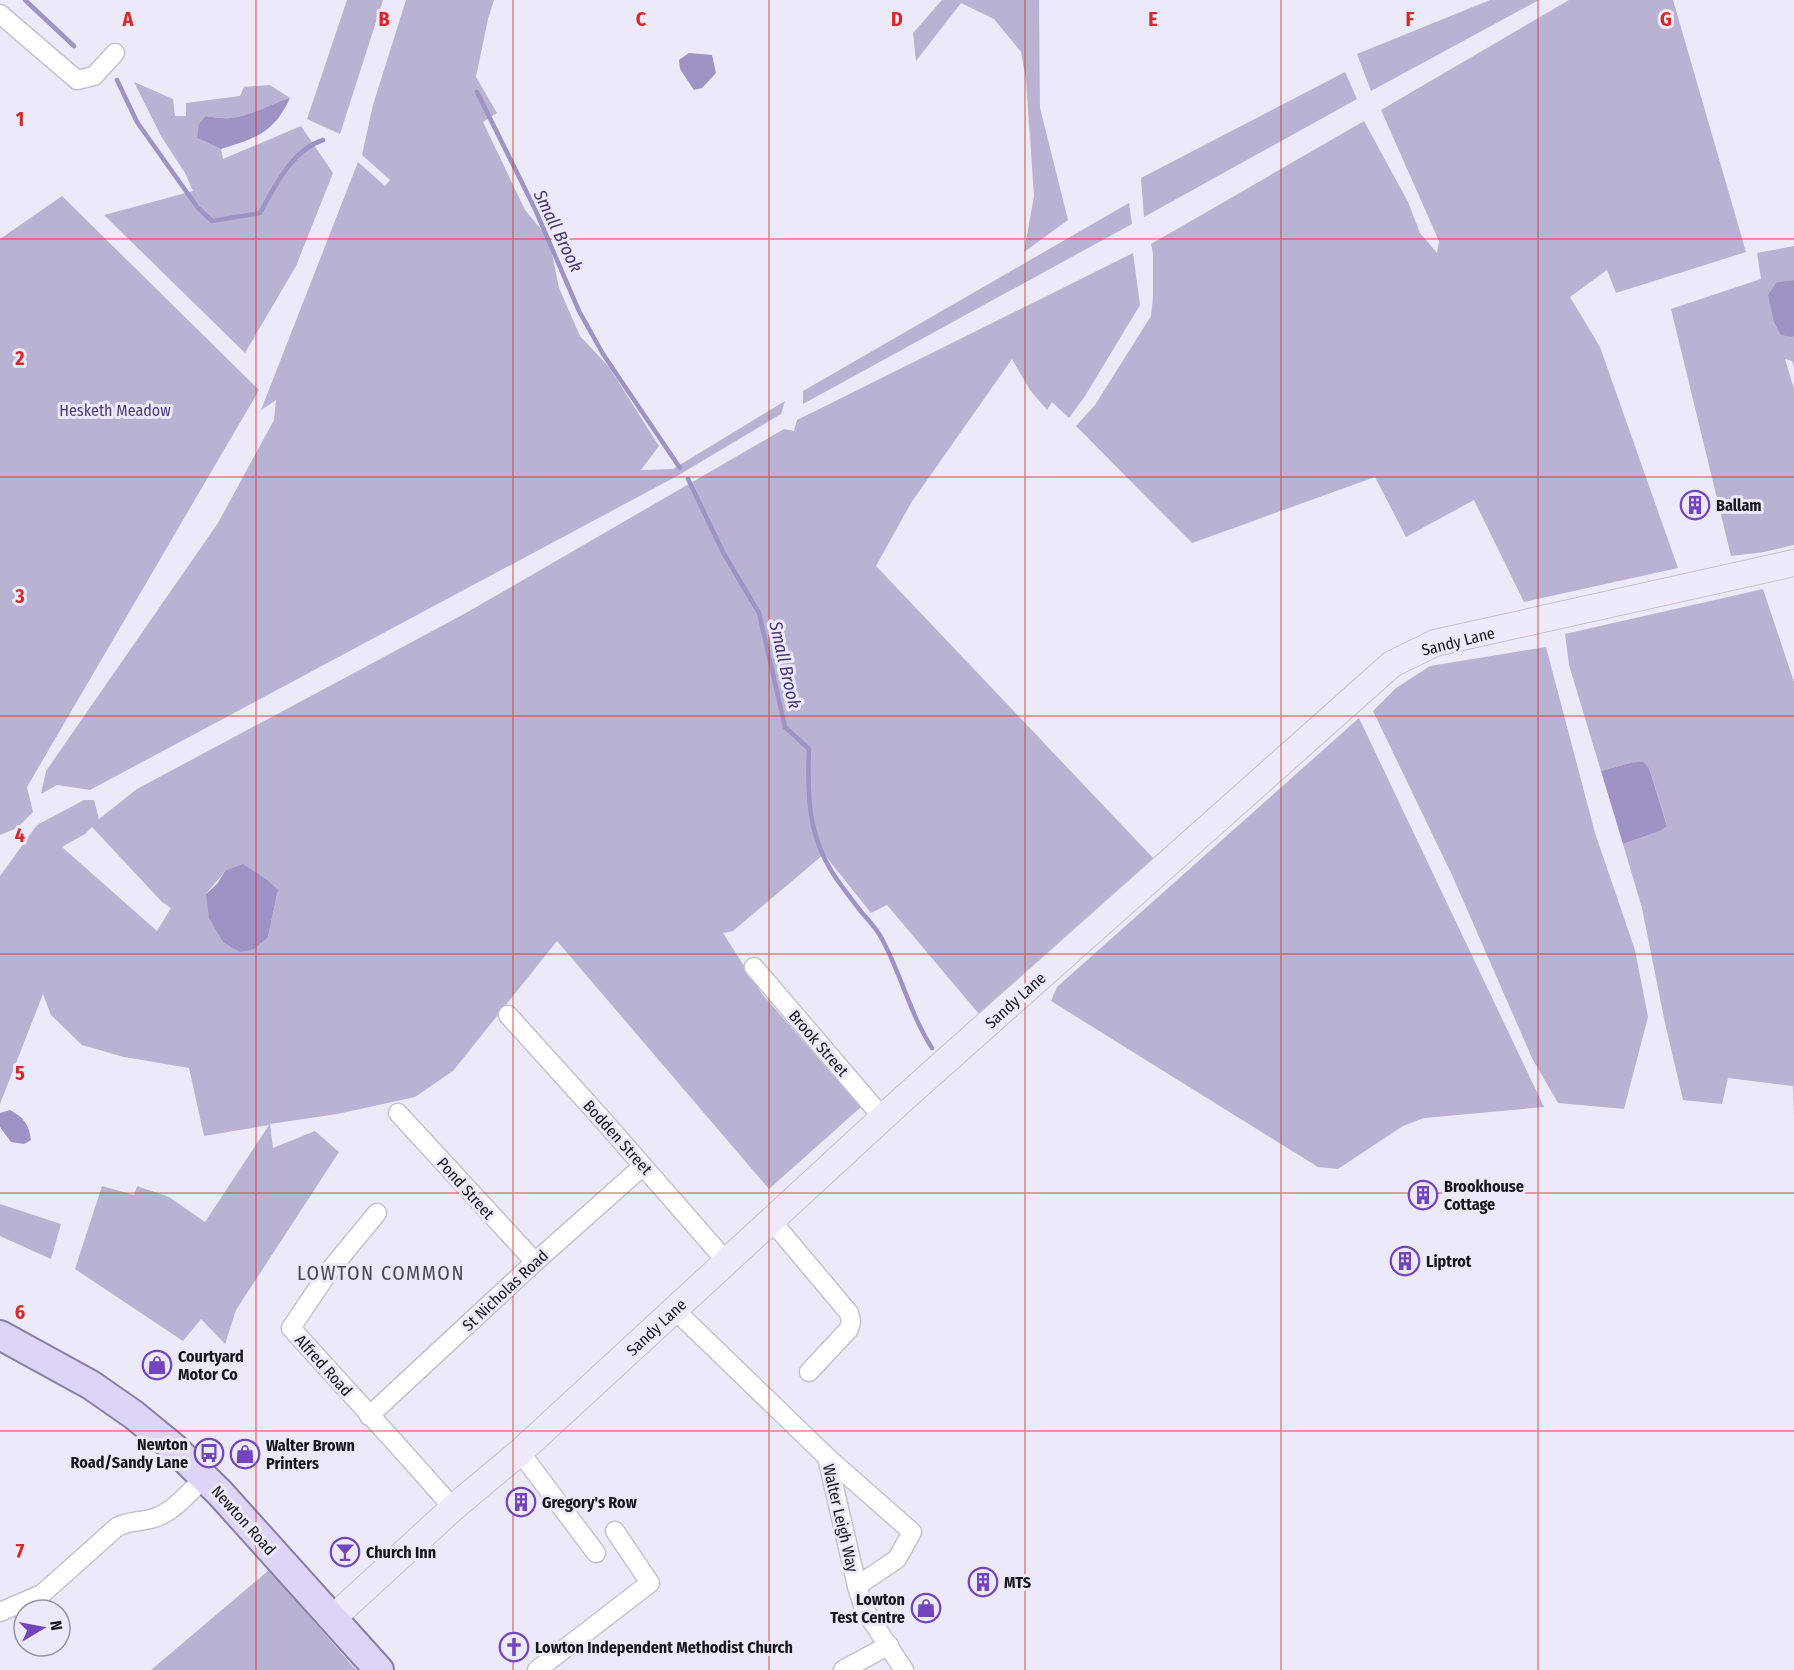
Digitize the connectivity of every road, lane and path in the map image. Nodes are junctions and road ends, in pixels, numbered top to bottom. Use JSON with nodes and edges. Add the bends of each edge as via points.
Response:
{"nodes":[{"id":1,"x":0,"y":14,"type":"edge"},
{"id":2,"x":115,"y":53,"type":"dead end"},
{"id":3,"x":1794,"y":563,"type":"edge"},
{"id":4,"x":754,"y":968,"type":"dead end"},
{"id":5,"x":508,"y":1015,"type":"dead end"},
{"id":6,"x":398,"y":1113,"type":"dead end"},
{"id":7,"x":883,"y":1118,"type":"junction"},
{"id":8,"x":643,"y":1166,"type":"junction"},
{"id":9,"x":377,"y":1213,"type":"dead end"},
{"id":10,"x":771,"y":1220,"type":"junction"},
{"id":11,"x":726,"y":1261,"type":"junction"},
{"id":12,"x":535,"y":1262,"type":"junction"},
{"id":13,"x":675,"y":1310,"type":"junction"},
{"id":14,"x":0,"y":1335,"type":"edge"},
{"id":15,"x":809,"y":1372,"type":"dead end"},
{"id":16,"x":369,"y":1416,"type":"junction"},
{"id":17,"x":520,"y":1452,"type":"junction"},
{"id":18,"x":827,"y":1457,"type":"junction"},
{"id":19,"x":205,"y":1477,"type":"junction"},
{"id":20,"x":453,"y":1508,"type":"junction"},
{"id":21,"x":615,"y":1532,"type":"dead end"},
{"id":22,"x":596,"y":1553,"type":"dead end"},
{"id":23,"x":857,"y":1586,"type":"junction"},
{"id":24,"x":1,"y":1609,"type":"edge"},
{"id":25,"x":333,"y":1618,"type":"junction"},
{"id":26,"x":888,"y":1646,"type":"junction"},
{"id":27,"x":379,"y":1670,"type":"edge"},
{"id":28,"x":537,"y":1670,"type":"edge"},
{"id":29,"x":843,"y":1670,"type":"edge"},
{"id":30,"x":904,"y":1670,"type":"edge"}],
"edges":[{"from":1,"to":2,"type":"street","via":[[77,80],[94,76]]},
{"from":3,"to":7,"type":"street","name":"Sandy Lane","via":[[1435,644],[1392,664]]},
{"from":4,"to":7,"type":"street","name":"Brook Street"},
{"from":5,"to":8,"type":"street","name":"Bodden Street"},
{"from":6,"to":12,"type":"street","name":"Pond Street"},
{"from":7,"to":10,"type":"street","name":"Sandy Lane"},
{"from":8,"to":11,"type":"street","name":"Bodden Street"},
{"from":8,"to":12,"type":"street","name":"St Nicholas Road"},
{"from":9,"to":16,"type":"street","name":"Alfred Road","via":[[330,1270],[291,1328]]},
{"from":10,"to":11,"type":"street","name":"Sandy Lane"},
{"from":10,"to":15,"type":"street","via":[[849,1313],[849,1329]]},
{"from":11,"to":13,"type":"street","name":"Sandy Lane"},
{"from":12,"to":16,"type":"street","name":"St Nicholas Road"},
{"from":13,"to":17,"type":"street","name":"Sandy Lane"},
{"from":13,"to":18,"type":"street","name":"Walter Leigh Way"},
{"from":14,"to":19,"type":"main road","name":"Newton Road","via":[[91,1385],[173,1447]]},
{"from":16,"to":20,"type":"street","name":"Alfred Road"},
{"from":17,"to":20,"type":"street","name":"Sandy Lane"},
{"from":17,"to":22,"type":"street"},
{"from":18,"to":23,"type":"street","name":"Walter Leigh Way"},
{"from":18,"to":23,"type":"street","via":[[912,1533],[897,1559]]},
{"from":19,"to":24,"type":"street","via":[[166,1512],[117,1527],[42,1594]]},
{"from":19,"to":25,"type":"main road","name":"Newton Road"},
{"from":20,"to":25,"type":"street","name":"Sandy Lane"},
{"from":21,"to":28,"type":"street","via":[[650,1583]]},
{"from":23,"to":26,"type":"street","name":"Walter Leigh Way","via":[[864,1609]]},
{"from":25,"to":27,"type":"main road","name":"Newton Road"},
{"from":26,"to":29,"type":"street"},
{"from":26,"to":30,"type":"street","name":"Walter Leigh Way"}]}
